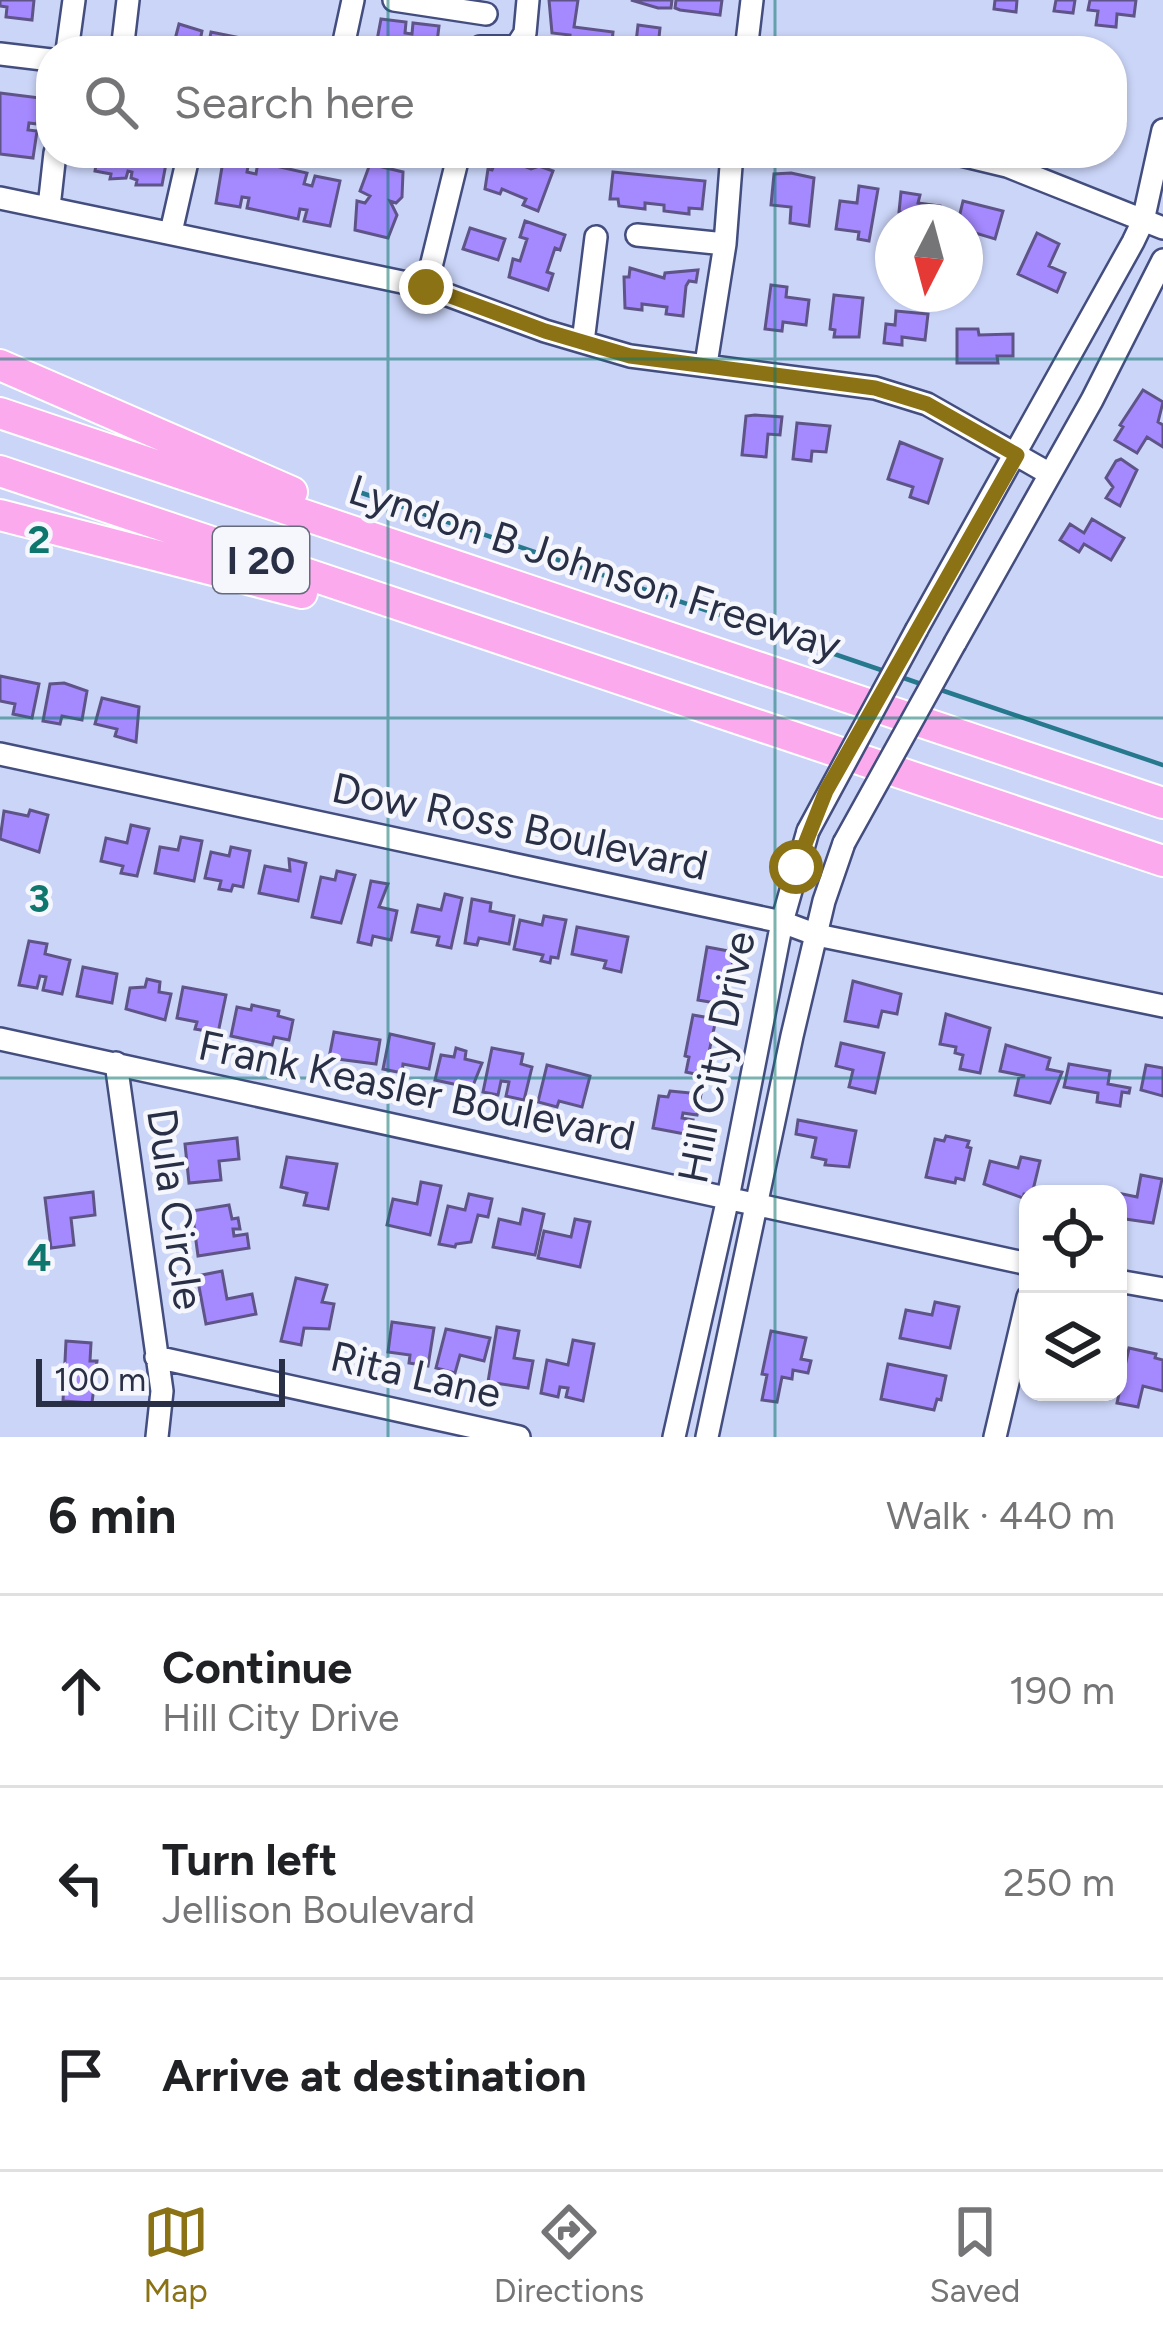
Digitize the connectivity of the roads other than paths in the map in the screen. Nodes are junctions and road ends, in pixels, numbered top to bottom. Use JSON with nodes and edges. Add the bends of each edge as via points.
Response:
{"nodes":[{"id":1,"x":74,"y":0,"type":"edge"},
{"id":2,"x":128,"y":0,"type":"edge"},
{"id":3,"x":353,"y":0,"type":"edge"},
{"id":4,"x":394,"y":0,"type":"edge"},
{"id":5,"x":528,"y":0,"type":"edge"},
{"id":6,"x":752,"y":0,"type":"edge"},
{"id":7,"x":487,"y":7,"type":"edge"},
{"id":8,"x":70,"y":36,"type":"edge"},
{"id":9,"x":124,"y":36,"type":"edge"},
{"id":10,"x":345,"y":36,"type":"edge"},
{"id":11,"x":523,"y":36,"type":"edge"},
{"id":12,"x":748,"y":36,"type":"edge"},
{"id":13,"x":0,"y":54,"type":"edge"},
{"id":14,"x":36,"y":58,"type":"edge"},
{"id":15,"x":1163,"y":130,"type":"edge"},
{"id":16,"x":54,"y":168,"type":"edge"},
{"id":17,"x":186,"y":168,"type":"edge"},
{"id":18,"x":455,"y":168,"type":"edge"},
{"id":19,"x":732,"y":168,"type":"edge"},
{"id":20,"x":1012,"y":168,"type":"edge"},
{"id":21,"x":0,"y":198,"type":"edge"},
{"id":22,"x":49,"y":207,"type":"junction"},
{"id":23,"x":1153,"y":225,"type":"edge"},
{"id":24,"x":171,"y":232,"type":"junction"},
{"id":25,"x":637,"y":235,"type":"dead end"},
{"id":26,"x":596,"y":237,"type":"dead end"},
{"id":27,"x":725,"y":244,"type":"junction"},
{"id":28,"x":1163,"y":260,"type":"edge"},
{"id":29,"x":426,"y":287,"type":"junction"},
{"id":30,"x":583,"y":342,"type":"junction"},
{"id":31,"x":706,"y":364,"type":"junction"},
{"id":32,"x":0,"y":365,"type":"edge"},
{"id":33,"x":0,"y":413,"type":"edge"},
{"id":34,"x":1017,"y":455,"type":"junction"},
{"id":35,"x":0,"y":471,"type":"edge"},
{"id":36,"x":1050,"y":474,"type":"junction"},
{"id":37,"x":0,"y":514,"type":"edge"},
{"id":38,"x":497,"y":579,"type":"junction"},
{"id":39,"x":521,"y":649,"type":"junction"},
{"id":40,"x":0,"y":754,"type":"edge"},
{"id":41,"x":1163,"y":803,"type":"edge"},
{"id":42,"x":1163,"y":862,"type":"edge"},
{"id":43,"x":782,"y":922,"type":"junction"},
{"id":44,"x":817,"y":935,"type":"junction"},
{"id":45,"x":1163,"y":1006,"type":"edge"},
{"id":46,"x":0,"y":1039,"type":"edge"},
{"id":47,"x":116,"y":1063,"type":"junction"},
{"id":48,"x":728,"y":1198,"type":"junction"},
{"id":49,"x":758,"y":1204,"type":"junction"},
{"id":50,"x":1019,"y":1262,"type":"edge"},
{"id":51,"x":1127,"y":1283,"type":"edge"},
{"id":52,"x":1163,"y":1289,"type":"edge"},
{"id":53,"x":1019,"y":1335,"type":"edge"},
{"id":54,"x":156,"y":1357,"type":"junction"},
{"id":55,"x":157,"y":1437,"type":"edge"},
{"id":56,"x":519,"y":1437,"type":"edge"},
{"id":57,"x":674,"y":1437,"type":"edge"},
{"id":58,"x":707,"y":1437,"type":"edge"},
{"id":59,"x":995,"y":1437,"type":"edge"}],
"edges":[{"from":1,"to":8,"type":"street"},
{"from":2,"to":9,"type":"street"},
{"from":3,"to":10,"type":"street"},
{"from":4,"to":7,"type":"street"},
{"from":5,"to":11,"type":"street"},
{"from":6,"to":12,"type":"street"},
{"from":13,"to":14,"type":"street"},
{"from":15,"to":23,"type":"street","name":"Hill City Drive"},
{"from":16,"to":22,"type":"street"},
{"from":17,"to":24,"type":"street"},
{"from":18,"to":29,"type":"street"},
{"from":19,"to":27,"type":"street"},
{"from":20,"to":23,"type":"street"},
{"from":21,"to":22,"type":"street"},
{"from":22,"to":24,"type":"street"},
{"from":23,"to":34,"type":"street","name":"Hill City Drive"},
{"from":24,"to":29,"type":"street"},
{"from":25,"to":27,"type":"street"},
{"from":26,"to":30,"type":"street"},
{"from":27,"to":31,"type":"street"},
{"from":28,"to":36,"type":"street","name":"Hill City Drive"},
{"from":29,"to":30,"type":"street"},
{"from":30,"to":31,"type":"street"},
{"from":31,"to":34,"type":"street","via":[[875,388],[927,404]]},
{"from":32,"to":38,"type":"highway"},
{"from":33,"to":38,"type":"highway","name":"Lyndon B Johnson Freeway","number":"I 20"},
{"from":34,"to":36,"type":"street"},
{"from":34,"to":43,"type":"street","name":"Hill City Drive","bridge":true,"via":[[808,831]]},
{"from":35,"to":39,"type":"highway","number":"I 20"},
{"from":36,"to":44,"type":"street","name":"Hill City Drive","bridge":true,"via":[[844,843]]},
{"from":37,"to":39,"type":"highway"},
{"from":38,"to":41,"type":"highway","name":"Lyndon B Johnson Freeway","number":"I 20"},
{"from":39,"to":42,"type":"highway","number":"I 20"},
{"from":40,"to":43,"type":"street","name":"Dow Ross Boulevard"},
{"from":43,"to":44,"type":"street","name":"Dow Ross Boulevard"},
{"from":43,"to":48,"type":"street","name":"Hill City Drive"},
{"from":44,"to":45,"type":"street","name":"Dow Ross Boulevard"},
{"from":44,"to":49,"type":"street","name":"Hill City Drive"},
{"from":46,"to":47,"type":"street","name":"Frank Keasler Boulevard"},
{"from":47,"to":48,"type":"street","name":"Frank Keasler Boulevard"},
{"from":47,"to":54,"type":"street","name":"Dula Circle"},
{"from":48,"to":49,"type":"street","name":"Frank Keasler Boulevard"},
{"from":48,"to":57,"type":"street","name":"Hill City Drive"},
{"from":49,"to":50,"type":"street","name":"Frank Keasler Boulevard"},
{"from":49,"to":58,"type":"street","name":"Hill City Drive"},
{"from":51,"to":52,"type":"street"},
{"from":53,"to":59,"type":"street"},
{"from":54,"to":55,"type":"street","name":"Dula Circle"},
{"from":54,"to":56,"type":"street","name":"Rita Lane"}]}
